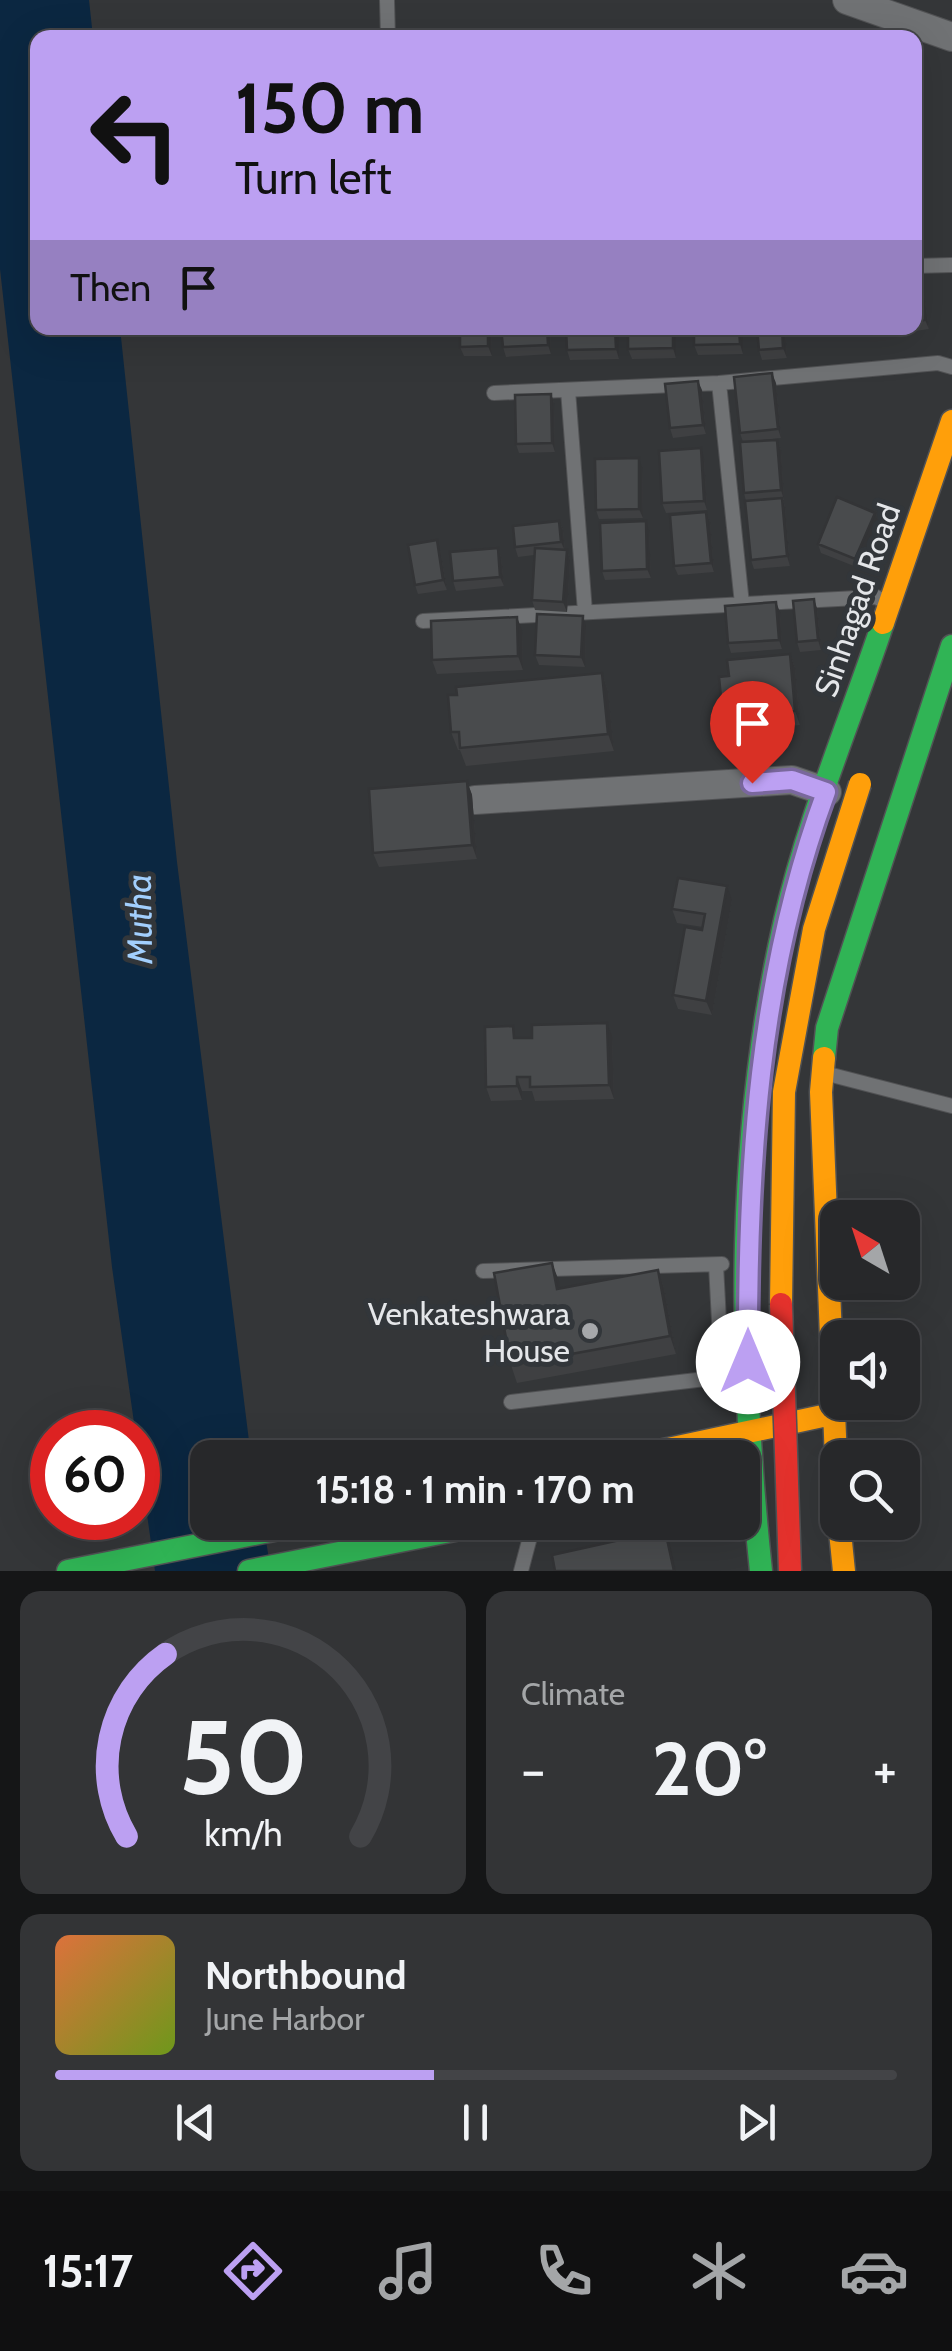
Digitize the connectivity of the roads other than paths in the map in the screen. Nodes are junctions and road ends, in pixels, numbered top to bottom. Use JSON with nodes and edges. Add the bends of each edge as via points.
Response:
{"nodes":[{"id":1,"x":387,"y":0,"type":"edge"},
{"id":2,"x":847,"y":0,"type":"edge"},
{"id":3,"x":388,"y":30,"type":"edge"},
{"id":4,"x":952,"y":37,"type":"edge"},
{"id":5,"x":952,"y":265,"type":"edge"},
{"id":6,"x":922,"y":266,"type":"edge"},
{"id":7,"x":952,"y":367,"type":"edge"},
{"id":8,"x":719,"y":383,"type":"junction"},
{"id":9,"x":568,"y":390,"type":"junction"},
{"id":10,"x":494,"y":393,"type":"dead end"},
{"id":11,"x":952,"y":421,"type":"edge"},
{"id":12,"x":742,"y":604,"type":"junction"},
{"id":13,"x":889,"y":604,"type":"junction"},
{"id":14,"x":585,"y":612,"type":"junction"},
{"id":15,"x":423,"y":621,"type":"dead end"},
{"id":16,"x":952,"y":646,"type":"edge"},
{"id":17,"x":863,"y":775,"type":"dead end"},
{"id":18,"x":826,"y":792,"type":"junction"},
{"id":19,"x":476,"y":800,"type":"dead end"},
{"id":20,"x":823,"y":1073,"type":"junction"},
{"id":21,"x":952,"y":1106,"type":"edge"},
{"id":22,"x":748,"y":1261,"type":"junction"},
{"id":23,"x":716,"y":1265,"type":"junction"},
{"id":24,"x":483,"y":1270,"type":"dead end"},
{"id":25,"x":830,"y":1320,"type":"edge"},
{"id":26,"x":511,"y":1402,"type":"dead end"},
{"id":27,"x":820,"y":1416,"type":"edge"},
{"id":28,"x":748,"y":1429,"type":"junction"},
{"id":29,"x":702,"y":1440,"type":"edge"},
{"id":30,"x":748,"y":1440,"type":"edge"},
{"id":31,"x":820,"y":1465,"type":"edge"},
{"id":32,"x":760,"y":1472,"type":"edge"},
{"id":33,"x":224,"y":1540,"type":"edge"},
{"id":34,"x":404,"y":1540,"type":"edge"},
{"id":35,"x":529,"y":1540,"type":"edge"},
{"id":36,"x":756,"y":1540,"type":"edge"},
{"id":37,"x":841,"y":1540,"type":"edge"},
{"id":38,"x":68,"y":1571,"type":"edge"},
{"id":39,"x":248,"y":1571,"type":"edge"},
{"id":40,"x":521,"y":1571,"type":"edge"},
{"id":41,"x":761,"y":1571,"type":"edge"},
{"id":42,"x":790,"y":1571,"type":"edge"},
{"id":43,"x":844,"y":1571,"type":"edge"}],
"edges":[{"from":1,"to":3,"type":"lane"},
{"from":2,"to":4,"type":"street"},
{"from":5,"to":6,"type":"lane"},
{"from":7,"to":8,"type":"lane"},
{"from":8,"to":9,"type":"lane"},
{"from":8,"to":12,"type":"lane"},
{"from":9,"to":10,"type":"lane"},
{"from":9,"to":14,"type":"lane"},
{"from":11,"to":13,"type":"main road","name":"Sinhagad Road"},
{"from":12,"to":13,"type":"lane","via":[[876,597]]},
{"from":12,"to":14,"type":"lane"},
{"from":13,"to":18,"type":"main road","name":"Sinhagad Road"},
{"from":14,"to":15,"type":"lane"},
{"from":16,"to":20,"type":"main road","via":[[857,927],[827,1028]]},
{"from":17,"to":42,"type":"main road","bridge":true,"via":[[814,929],[784,1092],[780,1344]]},
{"from":18,"to":19,"type":"street","via":[[792,780]]},
{"from":18,"to":22,"type":"main road","name":"Sinhagad Road","via":[[785,918],[768,1002]]},
{"from":20,"to":21,"type":"lane"},
{"from":20,"to":25,"type":"main road"},
{"from":22,"to":23,"type":"lane"},
{"from":22,"to":28,"type":"main road","name":"Sinhagad Road"},
{"from":23,"to":24,"type":"lane"},
{"from":23,"to":26,"type":"lane","via":[[722,1377]]},
{"from":27,"to":28,"type":"main road"},
{"from":28,"to":29,"type":"main road"},
{"from":28,"to":30,"type":"main road","name":"Sinhagad Road"},
{"from":31,"to":32,"type":"main road"},
{"from":33,"to":38,"type":"main road"},
{"from":34,"to":39,"type":"main road"},
{"from":35,"to":40,"type":"lane"},
{"from":36,"to":41,"type":"main road","name":"Sinhagad Road"},
{"from":37,"to":43,"type":"main road"}]}
